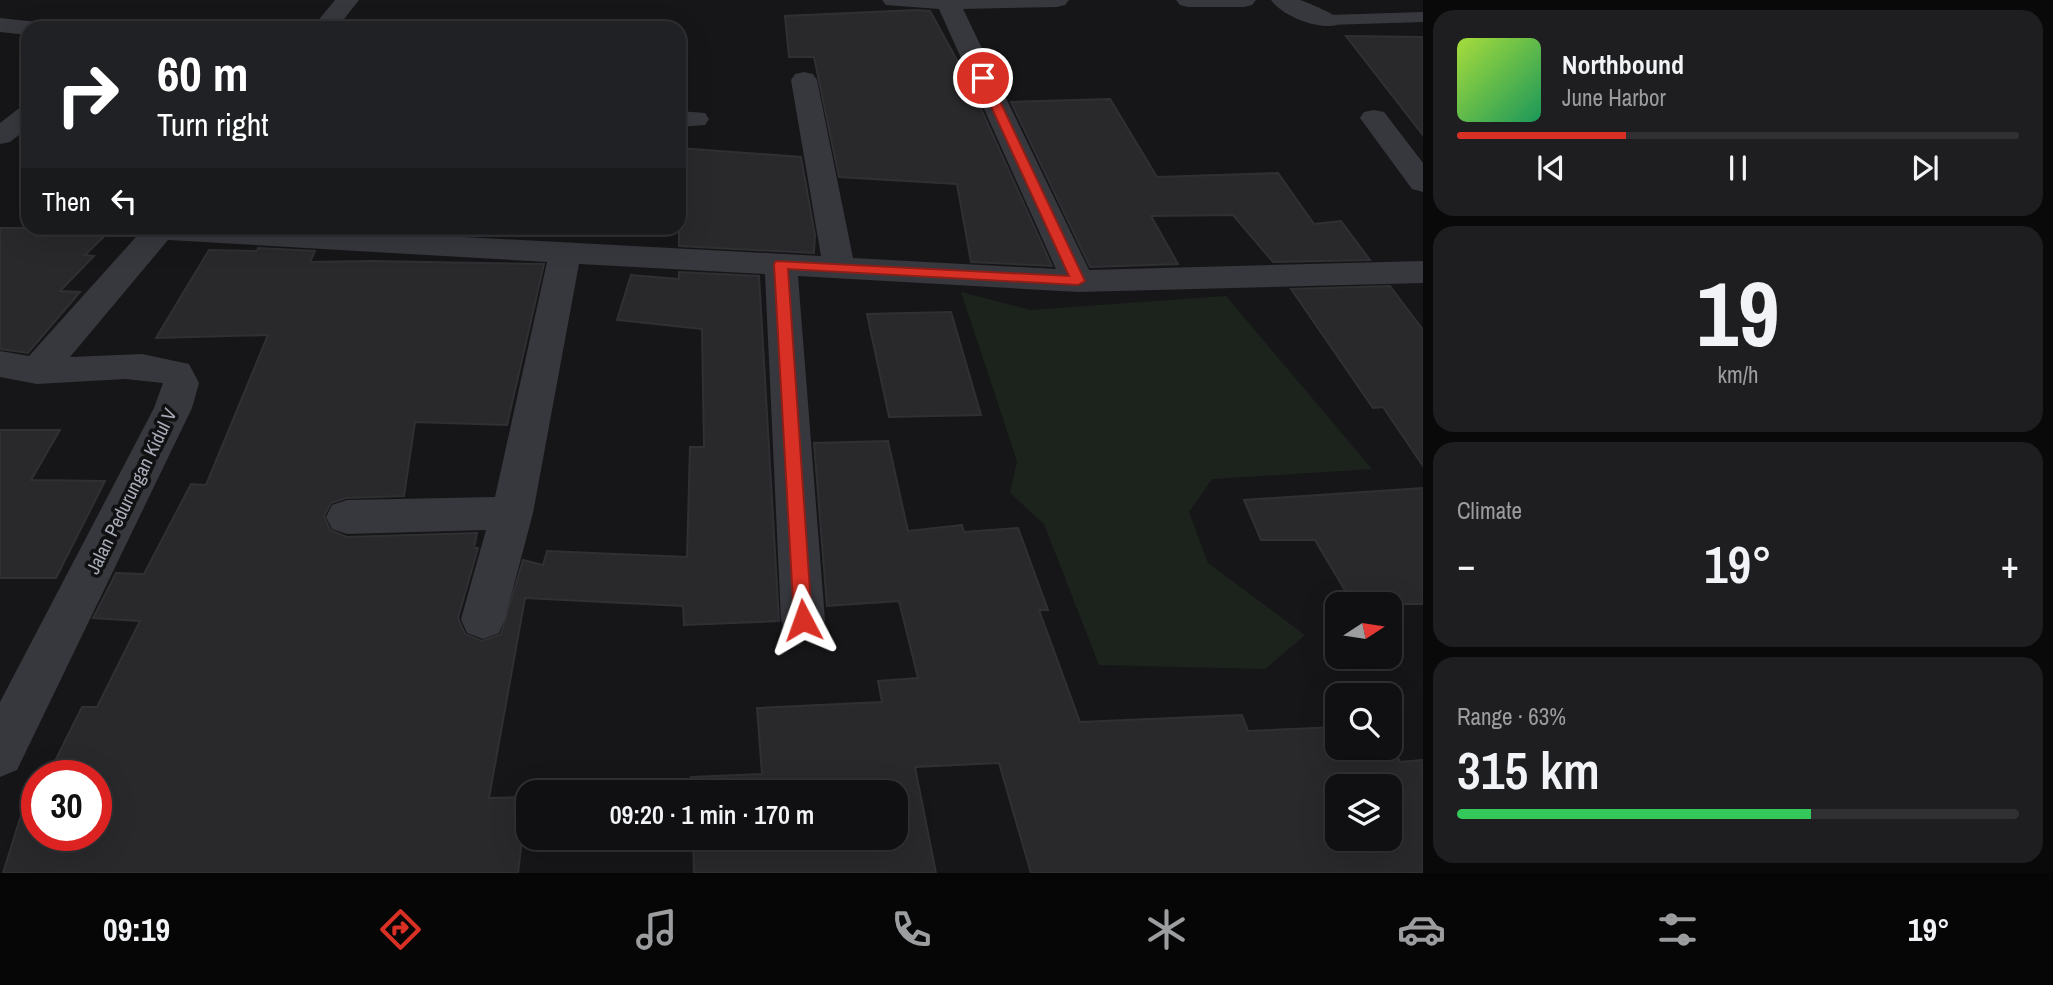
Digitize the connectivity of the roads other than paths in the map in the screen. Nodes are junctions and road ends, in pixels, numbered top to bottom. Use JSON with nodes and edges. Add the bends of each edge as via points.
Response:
{"nodes":[{"id":1,"x":347,"y":0,"type":"edge"},
{"id":2,"x":894,"y":0,"type":"edge"},
{"id":3,"x":1057,"y":0,"type":"edge"},
{"id":4,"x":1188,"y":0,"type":"edge"},
{"id":5,"x":1244,"y":0,"type":"edge"},
{"id":6,"x":1283,"y":0,"type":"edge"},
{"id":7,"x":948,"y":2,"type":"junction"},
{"id":8,"x":1423,"y":17,"type":"edge"},
{"id":9,"x":1328,"y":20,"type":"joint"},
{"id":10,"x":330,"y":21,"type":"edge"},
{"id":11,"x":0,"y":25,"type":"edge"},
{"id":12,"x":21,"y":27,"type":"edge"},
{"id":13,"x":804,"y":80,"type":"dead end"},
{"id":14,"x":1374,"y":118,"type":"dead end"},
{"id":15,"x":21,"y":120,"type":"edge"},
{"id":16,"x":0,"y":136,"type":"edge"},
{"id":17,"x":1423,"y":183,"type":"edge"},
{"id":18,"x":154,"y":235,"type":"edge"},
{"id":19,"x":261,"y":235,"type":"edge"},
{"id":20,"x":565,"y":253,"type":"junction"},
{"id":21,"x":780,"y":264,"type":"junction"},
{"id":22,"x":839,"y":268,"type":"junction"},
{"id":23,"x":1423,"y":272,"type":"edge"},
{"id":24,"x":1078,"y":281,"type":"junction"},
{"id":25,"x":18,"y":367,"type":"edge"},
{"id":26,"x":512,"y":513,"type":"junction"},
{"id":27,"x":347,"y":517,"type":"dead end"},
{"id":28,"x":483,"y":619,"type":"dead end"},
{"id":29,"x":803,"y":620,"type":"dead end"},
{"id":30,"x":0,"y":753,"type":"edge"}],
"edges":[{"from":1,"to":10,"type":"street"},
{"from":2,"to":7,"type":"street"},
{"from":3,"to":7,"type":"street"},
{"from":4,"to":5,"type":"street"},
{"from":6,"to":9,"type":"street"},
{"from":7,"to":24,"type":"street"},
{"from":8,"to":9,"type":"lane"},
{"from":11,"to":12,"type":"street"},
{"from":13,"to":22,"type":"street"},
{"from":14,"to":17,"type":"street"},
{"from":15,"to":16,"type":"street"},
{"from":18,"to":25,"type":"street","name":"Jalan Pedurungan Kidul V"},
{"from":19,"to":20,"type":"street"},
{"from":20,"to":21,"type":"street"},
{"from":20,"to":26,"type":"street"},
{"from":21,"to":22,"type":"street"},
{"from":21,"to":29,"type":"street"},
{"from":22,"to":24,"type":"street"},
{"from":23,"to":24,"type":"street"},
{"from":25,"to":30,"type":"street","name":"Jalan Pedurungan Kidul V","via":[[63,372],[141,366],[176,373],[181,383],[173,408]]},
{"from":26,"to":27,"type":"street"},
{"from":26,"to":28,"type":"street"}]}
